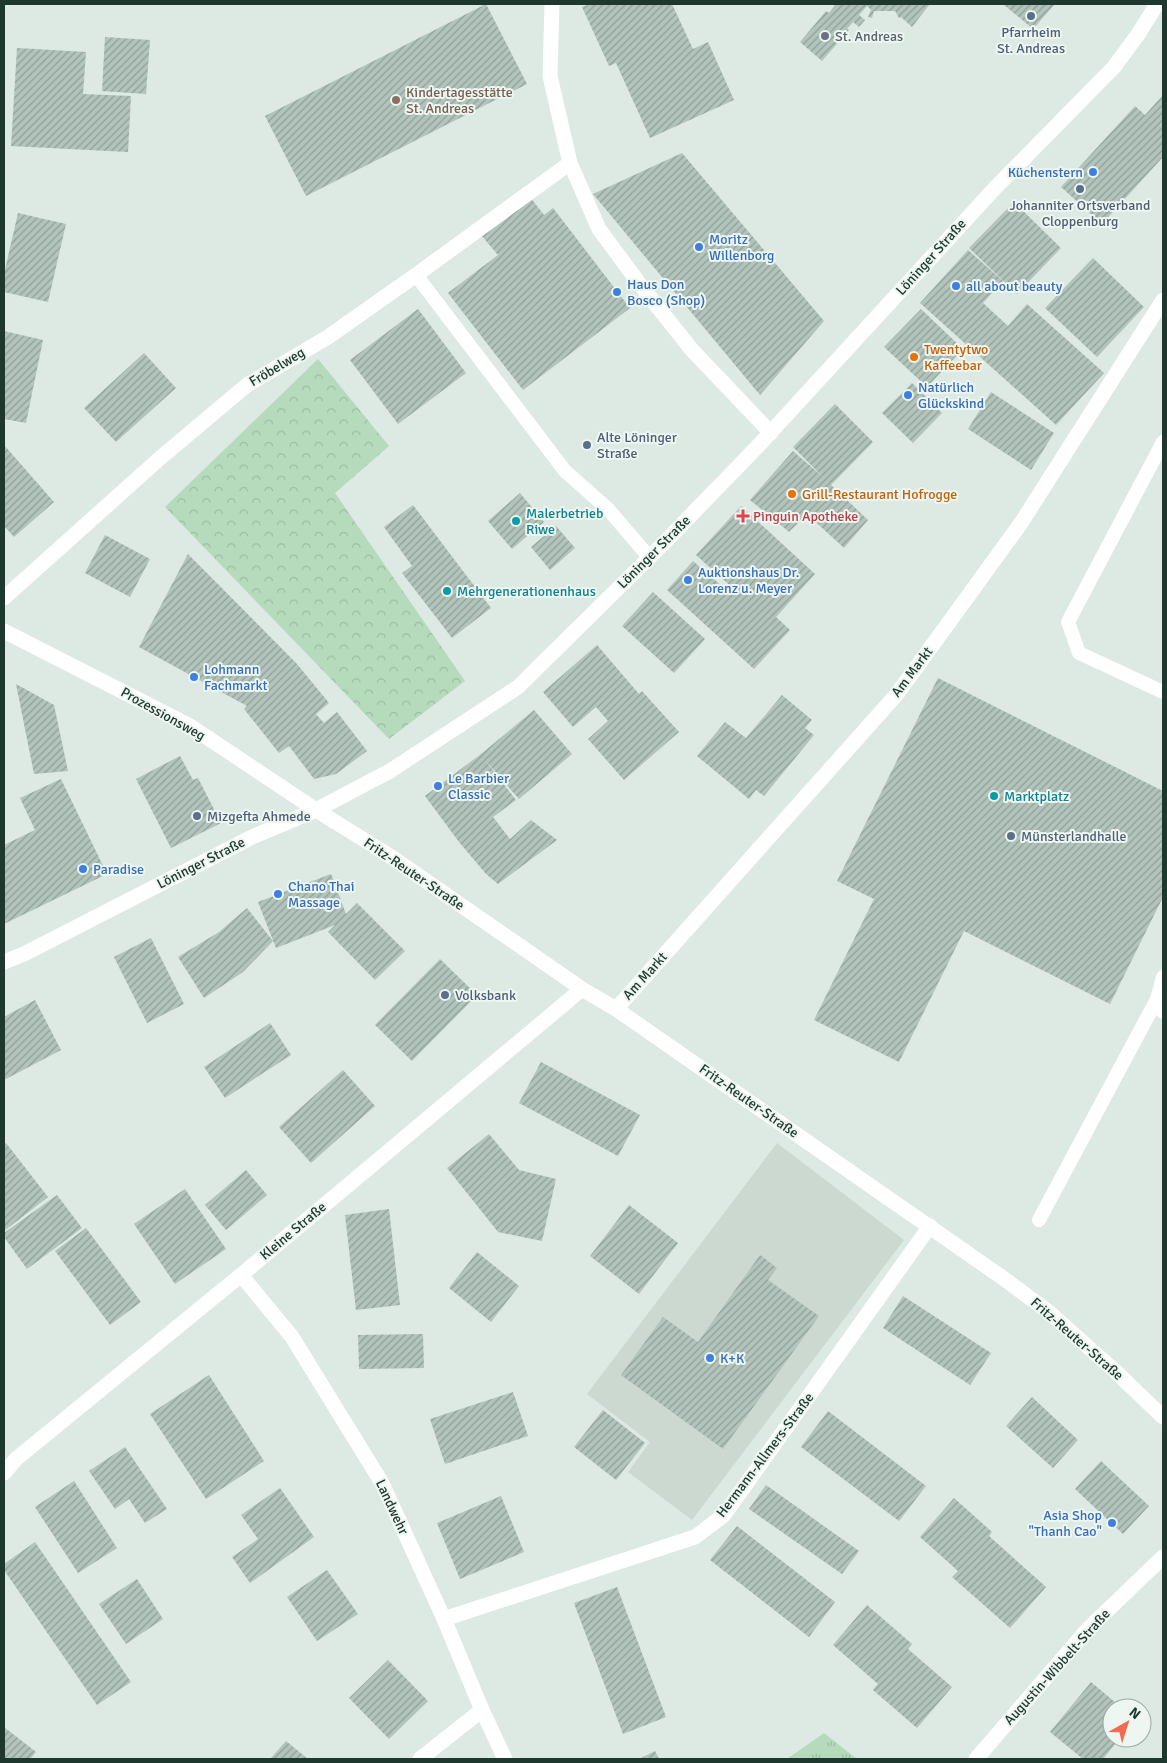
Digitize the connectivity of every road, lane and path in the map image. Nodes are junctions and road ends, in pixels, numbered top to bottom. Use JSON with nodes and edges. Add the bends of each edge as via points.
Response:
{"nodes":[{"id":1,"x":552,"y":4,"type":"edge"},
{"id":2,"x":1159,"y":4,"type":"edge"},
{"id":3,"x":1163,"y":7,"type":"edge"},
{"id":4,"x":570,"y":163,"type":"junction"},
{"id":5,"x":416,"y":276,"type":"junction"},
{"id":6,"x":1163,"y":300,"type":"edge"},
{"id":7,"x":771,"y":433,"type":"junction"},
{"id":8,"x":1163,"y":442,"type":"edge"},
{"id":9,"x":649,"y":557,"type":"junction"},
{"id":10,"x":4,"y":598,"type":"edge"},
{"id":11,"x":4,"y":631,"type":"edge"},
{"id":12,"x":1163,"y":692,"type":"edge"},
{"id":13,"x":316,"y":810,"type":"junction"},
{"id":14,"x":4,"y":962,"type":"edge"},
{"id":15,"x":1163,"y":976,"type":"edge"},
{"id":16,"x":582,"y":989,"type":"junction"},
{"id":17,"x":1157,"y":999,"type":"junction"},
{"id":18,"x":616,"y":1009,"type":"junction"},
{"id":19,"x":1163,"y":1012,"type":"edge"},
{"id":20,"x":1039,"y":1220,"type":"dead end"},
{"id":21,"x":930,"y":1226,"type":"junction"},
{"id":22,"x":241,"y":1275,"type":"junction"},
{"id":23,"x":1163,"y":1417,"type":"edge"},
{"id":24,"x":4,"y":1473,"type":"edge"},
{"id":25,"x":1163,"y":1557,"type":"edge"},
{"id":26,"x":444,"y":1619,"type":"junction"},
{"id":27,"x":482,"y":1710,"type":"junction"},
{"id":28,"x":420,"y":1759,"type":"edge"},
{"id":29,"x":505,"y":1759,"type":"edge"},
{"id":30,"x":976,"y":1759,"type":"edge"}],
"edges":[{"from":1,"to":4,"type":"street","via":[[550,76]]},
{"from":2,"to":3,"type":"street"},
{"from":2,"to":7,"type":"street","name":"Löninger Straße","via":[[1114,67],[995,188]]},
{"from":4,"to":5,"type":"street","name":"Fröbelweg"},
{"from":4,"to":7,"type":"street","via":[[599,229],[641,286],[692,350]]},
{"from":5,"to":9,"type":"lane","via":[[565,471],[608,510]]},
{"from":5,"to":10,"type":"street","name":"Fröbelweg","via":[[328,337],[246,385]]},
{"from":6,"to":18,"type":"street","name":"Am Markt","via":[[1021,523],[896,694]]},
{"from":7,"to":9,"type":"street","name":"Löninger Straße"},
{"from":8,"to":12,"type":"lane","via":[[1068,622],[1079,653]]},
{"from":9,"to":13,"type":"street","name":"Löninger Straße","via":[[518,687],[390,771]]},
{"from":11,"to":13,"type":"street","name":"Prozessionsweg","via":[[190,726]]},
{"from":13,"to":14,"type":"street","name":"Löninger Straße","via":[[252,837]]},
{"from":13,"to":16,"type":"street","name":"Fritz-Reuter-Straße","via":[[390,856]]},
{"from":15,"to":17,"type":"lane"},
{"from":16,"to":18,"type":"street","name":"Fritz-Reuter-Straße"},
{"from":16,"to":22,"type":"street","name":"Kleine Straße"},
{"from":17,"to":19,"type":"lane"},
{"from":17,"to":20,"type":"lane"},
{"from":18,"to":21,"type":"street","name":"Fritz-Reuter-Straße"},
{"from":21,"to":23,"type":"street","name":"Fritz-Reuter-Straße","via":[[1050,1313]]},
{"from":21,"to":26,"type":"street","name":"Hermann-Allmers-Straße","via":[[724,1515],[695,1536]]},
{"from":22,"to":24,"type":"street","name":"Kleine Straße","via":[[16,1459]]},
{"from":22,"to":26,"type":"street","name":"Landwehr","via":[[292,1337],[382,1483]]},
{"from":25,"to":30,"type":"street","name":"Augustin-Wibbelt-Straße","via":[[1086,1630]]},
{"from":26,"to":27,"type":"street","name":"Landwehr"},
{"from":27,"to":28,"type":"street"},
{"from":27,"to":29,"type":"street","name":"Landwehr"}]}
